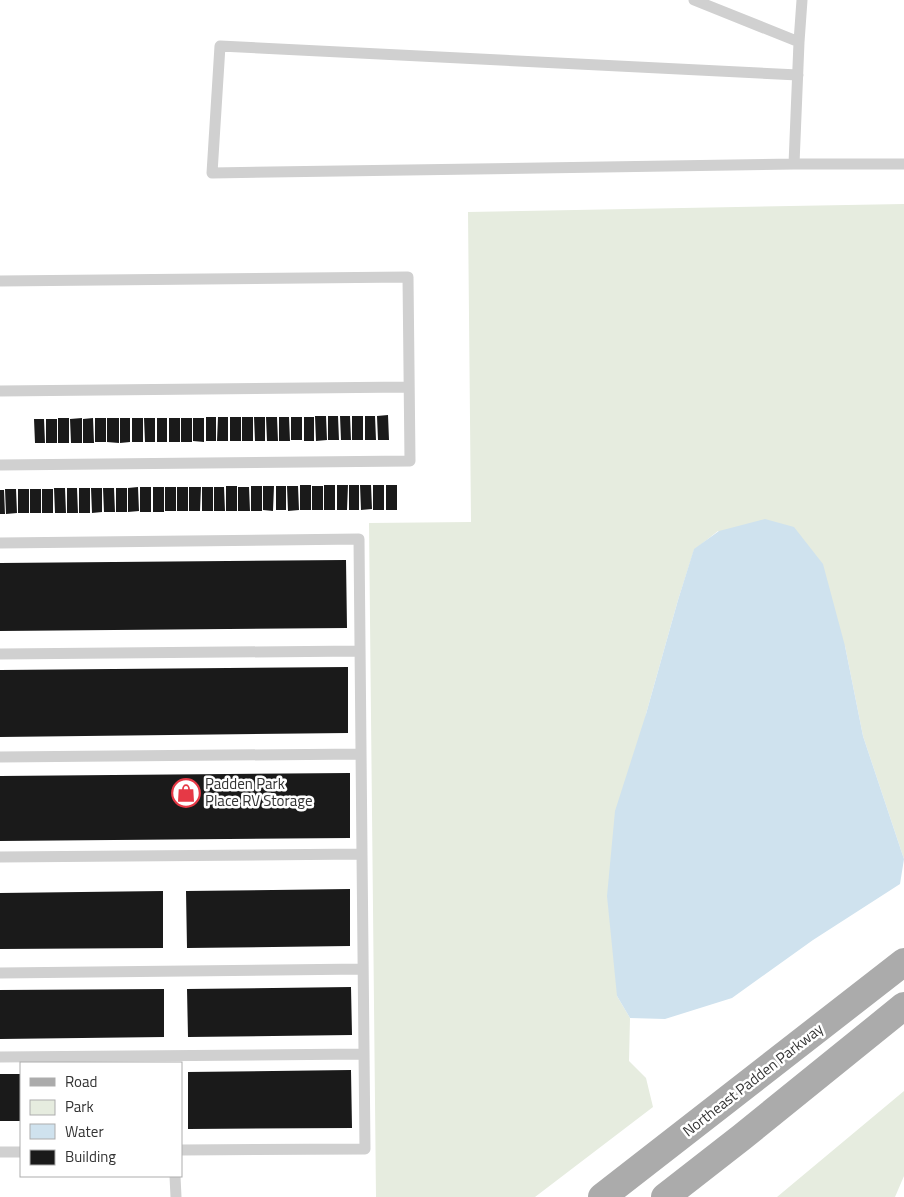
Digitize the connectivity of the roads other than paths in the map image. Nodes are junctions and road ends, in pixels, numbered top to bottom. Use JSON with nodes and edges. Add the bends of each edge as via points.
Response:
{"nodes":[{"id":1,"x":694,"y":0,"type":"edge"},
{"id":2,"x":802,"y":0,"type":"edge"},
{"id":3,"x":799,"y":42,"type":"junction"},
{"id":4,"x":798,"y":75,"type":"junction"},
{"id":5,"x":794,"y":164,"type":"junction"},
{"id":6,"x":904,"y":164,"type":"edge"},
{"id":7,"x":0,"y":281,"type":"edge"},
{"id":8,"x":409,"y":387,"type":"junction"},
{"id":9,"x":0,"y":391,"type":"edge"},
{"id":10,"x":0,"y":465,"type":"edge"},
{"id":11,"x":0,"y":543,"type":"edge"},
{"id":12,"x":360,"y":651,"type":"junction"},
{"id":13,"x":0,"y":654,"type":"edge"},
{"id":14,"x":361,"y":754,"type":"junction"},
{"id":15,"x":0,"y":757,"type":"edge"},
{"id":16,"x":362,"y":854,"type":"junction"},
{"id":17,"x":0,"y":857,"type":"edge"},
{"id":18,"x":904,"y":962,"type":"edge"},
{"id":19,"x":363,"y":969,"type":"junction"},
{"id":20,"x":0,"y":973,"type":"edge"},
{"id":21,"x":904,"y":1006,"type":"edge"},
{"id":22,"x":364,"y":1054,"type":"junction"},
{"id":23,"x":0,"y":1057,"type":"edge"},
{"id":24,"x":182,"y":1150,"type":"edge"},
{"id":25,"x":0,"y":1152,"type":"edge"},
{"id":26,"x":20,"y":1152,"type":"edge"},
{"id":27,"x":175,"y":1177,"type":"edge"},
{"id":28,"x":176,"y":1197,"type":"edge"},
{"id":29,"x":602,"y":1197,"type":"edge"},
{"id":30,"x":665,"y":1197,"type":"edge"}],
"edges":[{"from":1,"to":3,"type":"lane"},
{"from":2,"to":3,"type":"lane"},
{"from":3,"to":4,"type":"lane"},
{"from":4,"to":5,"type":"lane"},
{"from":4,"to":5,"type":"lane","via":[[220,46],[212,173]]},
{"from":5,"to":6,"type":"lane"},
{"from":7,"to":8,"type":"lane","via":[[408,278]]},
{"from":8,"to":9,"type":"lane"},
{"from":8,"to":10,"type":"lane","via":[[410,461]]},
{"from":11,"to":12,"type":"lane","via":[[359,540]]},
{"from":12,"to":13,"type":"lane"},
{"from":12,"to":14,"type":"lane"},
{"from":14,"to":15,"type":"lane"},
{"from":14,"to":16,"type":"lane"},
{"from":16,"to":17,"type":"lane"},
{"from":16,"to":19,"type":"lane"},
{"from":18,"to":29,"type":"main road","name":"Northeast Padden Parkway"},
{"from":19,"to":20,"type":"lane"},
{"from":19,"to":22,"type":"lane"},
{"from":21,"to":30,"type":"main road"},
{"from":22,"to":23,"type":"lane"},
{"from":22,"to":24,"type":"lane","via":[[365,1148]]},
{"from":25,"to":26,"type":"lane"},
{"from":27,"to":28,"type":"lane"}]}
